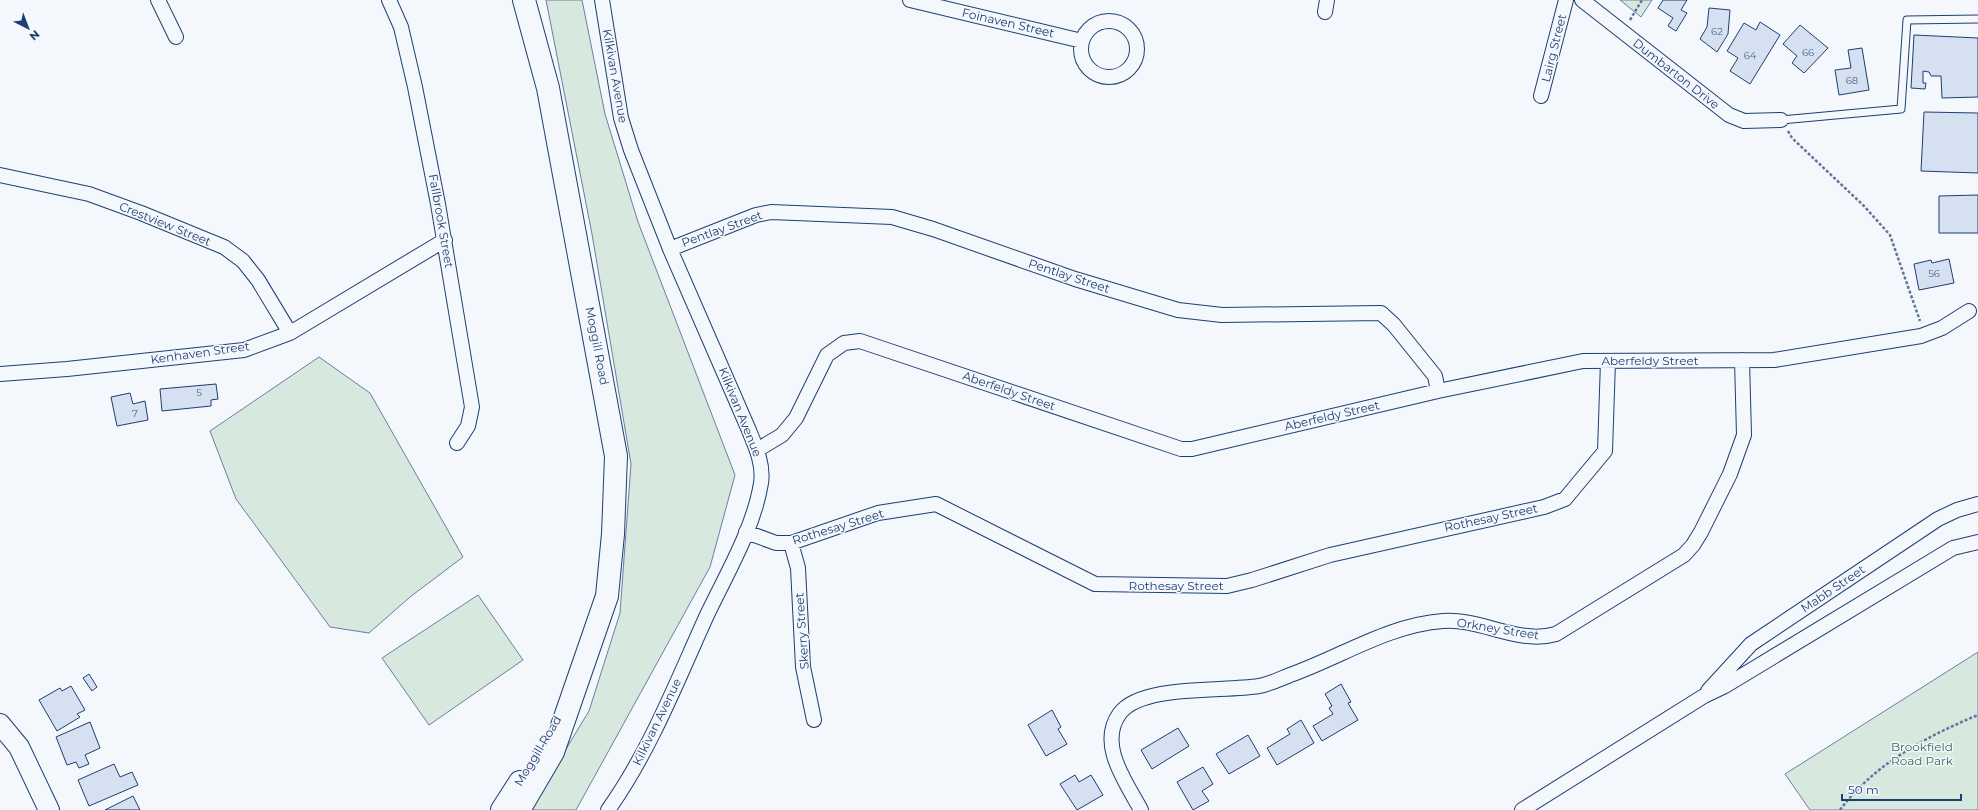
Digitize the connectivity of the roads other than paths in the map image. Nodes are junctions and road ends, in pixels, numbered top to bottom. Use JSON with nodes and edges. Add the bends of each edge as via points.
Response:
{"nodes":[{"id":1,"x":158,"y":0,"type":"edge"},
{"id":2,"x":389,"y":0,"type":"edge"},
{"id":3,"x":524,"y":0,"type":"edge"},
{"id":4,"x":602,"y":0,"type":"edge"},
{"id":5,"x":910,"y":0,"type":"edge"},
{"id":6,"x":1566,"y":0,"type":"edge"},
{"id":7,"x":1582,"y":0,"type":"edge"},
{"id":8,"x":1978,"y":19,"type":"edge"},
{"id":9,"x":176,"y":37,"type":"dead end"},
{"id":10,"x":1082,"y":41,"type":"dead end"},
{"id":11,"x":1541,"y":96,"type":"dead end"},
{"id":12,"x":1781,"y":120,"type":"joint"},
{"id":13,"x":0,"y":175,"type":"edge"},
{"id":14,"x":444,"y":240,"type":"junction"},
{"id":15,"x":670,"y":249,"type":"junction"},
{"id":16,"x":1974,"y":308,"type":"edge"},
{"id":17,"x":290,"y":333,"type":"junction"},
{"id":18,"x":1742,"y":360,"type":"junction"},
{"id":19,"x":1608,"y":361,"type":"junction"},
{"id":20,"x":0,"y":374,"type":"edge"},
{"id":21,"x":1438,"y":391,"type":"junction"},
{"id":22,"x":457,"y":444,"type":"dead end"},
{"id":23,"x":757,"y":450,"type":"junction"},
{"id":24,"x":1978,"y":504,"type":"edge"},
{"id":25,"x":746,"y":532,"type":"junction"},
{"id":26,"x":1978,"y":542,"type":"edge"},
{"id":27,"x":791,"y":543,"type":"junction"},
{"id":28,"x":573,"y":692,"type":"junction"},
{"id":29,"x":1704,"y":696,"type":"junction"},
{"id":30,"x":814,"y":720,"type":"dead end"},
{"id":31,"x":0,"y":724,"type":"edge"},
{"id":32,"x":49,"y":810,"type":"edge"},
{"id":33,"x":502,"y":810,"type":"edge"},
{"id":34,"x":518,"y":810,"type":"edge"},
{"id":35,"x":608,"y":810,"type":"edge"},
{"id":36,"x":1141,"y":810,"type":"edge"},
{"id":37,"x":1522,"y":810,"type":"edge"}],
"edges":[{"from":1,"to":9,"type":"street"},
{"from":2,"to":14,"type":"street","name":"Fallbrook Street","via":[[402,27]]},
{"from":3,"to":28,"type":"main road","name":"Moggill Road","via":[[548,88],[616,456],[613,534],[607,596]]},
{"from":4,"to":15,"type":"street","name":"Kilkivan Avenue","via":[[621,118]]},
{"from":5,"to":10,"type":"street","name":"Foinaven Street"},
{"from":6,"to":11,"type":"street","name":"Lairg Street"},
{"from":7,"to":12,"type":"street","name":"Dumbarton Drive","via":[[1729,115],[1744,121]]},
{"from":8,"to":12,"type":"lane","via":[[1907,20],[1901,109]]},
{"from":13,"to":17,"type":"street","name":"Crestview Street","via":[[89,194],[224,247],[243,261]]},
{"from":14,"to":17,"type":"street","name":"Kenhaven Street"},
{"from":14,"to":22,"type":"street","name":"Fallbrook Street","via":[[472,407],[468,426]]},
{"from":15,"to":21,"type":"street","name":"Pentlay Street","via":[[756,215],[771,212],[892,217],[1075,279],[1178,310],[1222,315],[1381,313],[1394,325],[1435,376]]},
{"from":15,"to":23,"type":"street","name":"Kilkivan Avenue"},
{"from":16,"to":18,"type":"street","name":"Aberfeldy Street","via":[[1942,328],[1922,336],[1774,360]]},
{"from":17,"to":20,"type":"street","name":"Kenhaven Street","via":[[244,350]]},
{"from":18,"to":19,"type":"street","name":"Aberfeldy Street"},
{"from":18,"to":36,"type":"street","name":"Orkney Street","via":[[1744,436],[1730,474],[1701,532],[1684,555],[1556,634],[1545,637],[1519,635],[1463,622],[1428,623],[1380,636],[1319,665],[1262,686],[1238,690],[1163,693],[1138,699],[1120,713],[1114,725],[1112,748],[1116,762]]},
{"from":19,"to":21,"type":"street","name":"Aberfeldy Street","via":[[1583,361]]},
{"from":19,"to":27,"type":"street","name":"Rothesay Street","via":[[1605,451],[1565,499],[1544,507],[1330,555],[1227,586],[1095,584],[936,504],[878,513]]},
{"from":21,"to":23,"type":"street","name":"Aberfeldy Street","via":[[1192,449],[1181,449],[860,341],[844,343],[827,355],[796,418],[782,435]]},
{"from":23,"to":25,"type":"street","name":"Kilkivan Avenue","via":[[762,472],[761,483]]},
{"from":24,"to":29,"type":"street","name":"Mabb Street","via":[[1938,519],[1751,644]]},
{"from":25,"to":27,"type":"street","name":"Rothesay Street","via":[[776,543]]},
{"from":25,"to":35,"type":"street","name":"Kilkivan Avenue","via":[[648,741]]},
{"from":26,"to":29,"type":"street","name":"Mabb Street","via":[[1953,548],[1725,686]]},
{"from":27,"to":30,"type":"street","name":"Skerry Street","via":[[798,568],[803,667]]},
{"from":28,"to":33,"type":"main road","name":"Moggill Road"},
{"from":28,"to":34,"type":"main road","name":"Moggill Road","via":[[553,752]]},
{"from":29,"to":37,"type":"street","name":"Mabb Street"},
{"from":31,"to":32,"type":"street","via":[[19,747]]}]}
